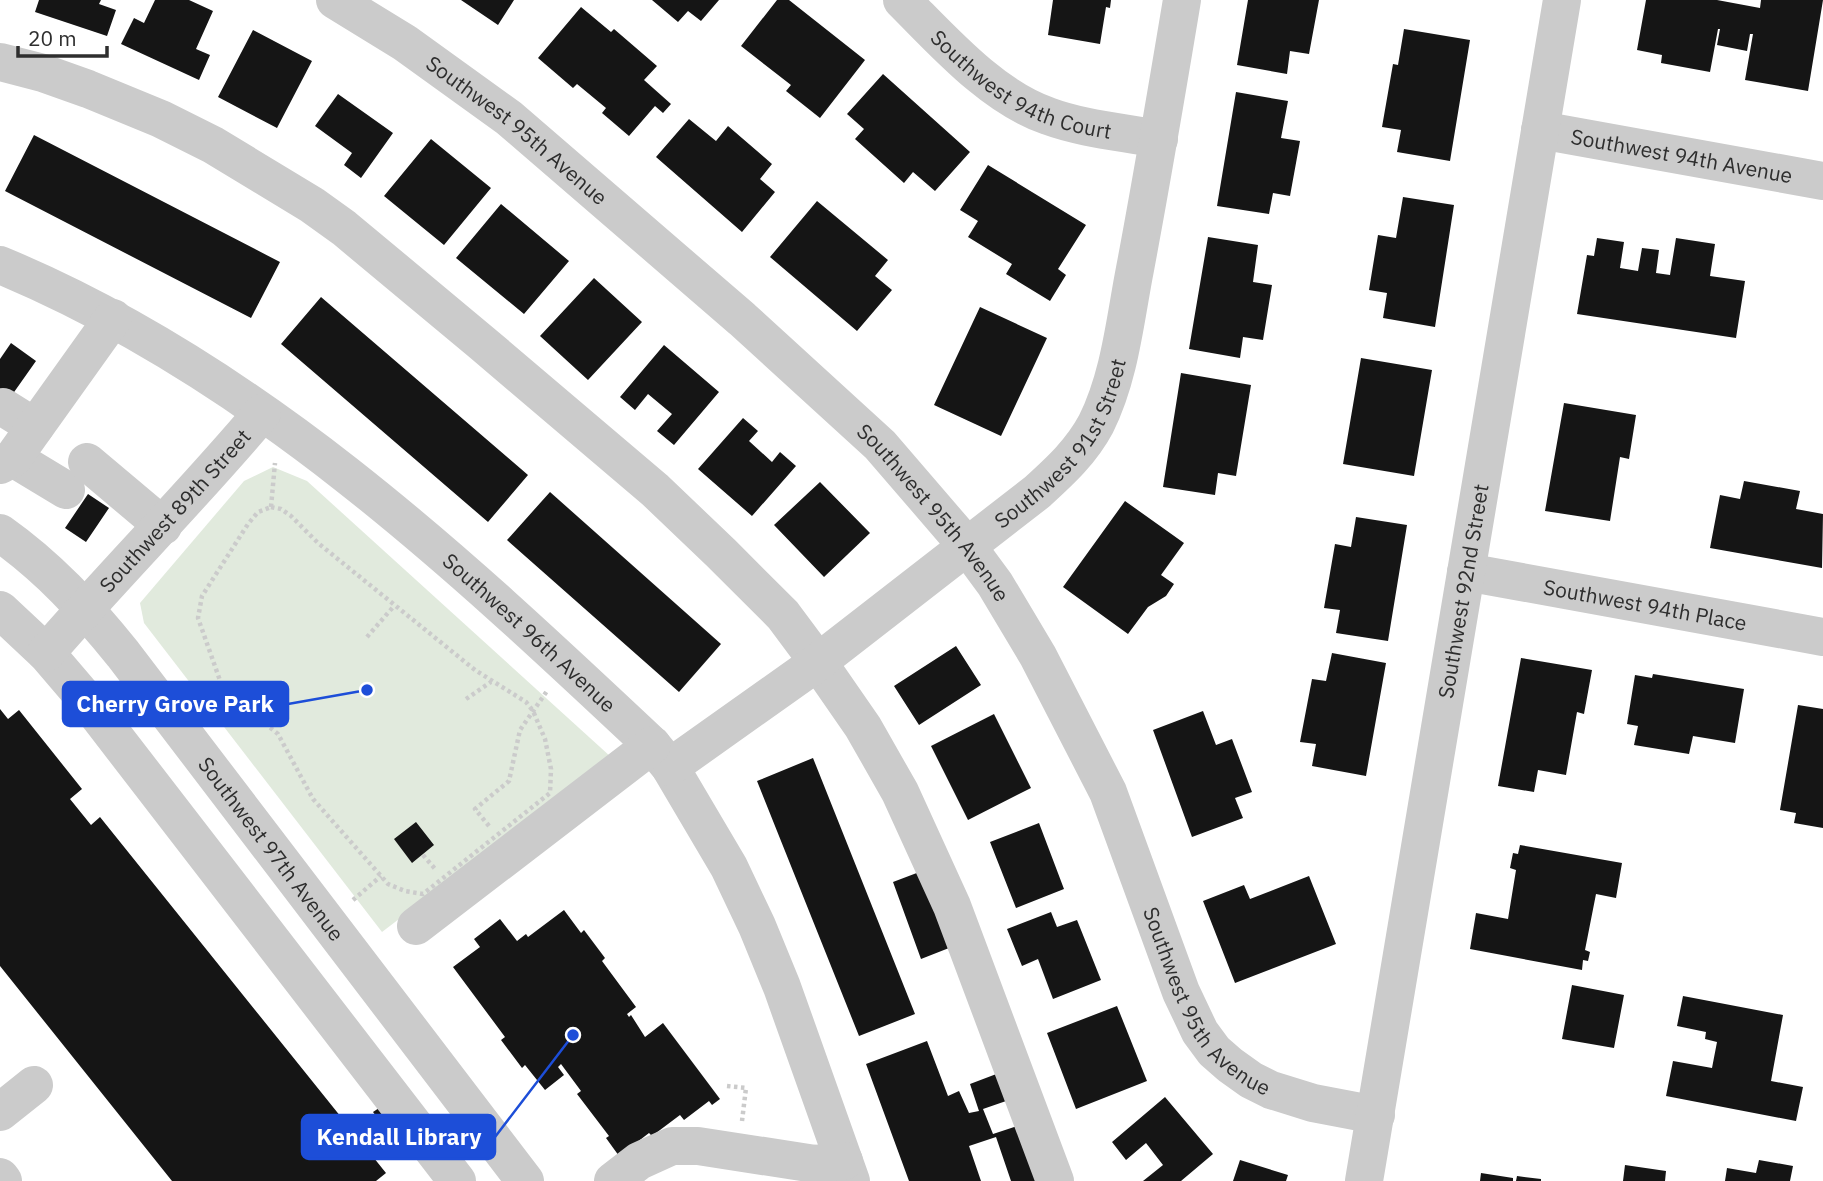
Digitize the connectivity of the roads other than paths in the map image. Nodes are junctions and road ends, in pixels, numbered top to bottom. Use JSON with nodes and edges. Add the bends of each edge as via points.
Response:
{"nodes":[{"id":1,"x":335,"y":0,"type":"edge"},
{"id":2,"x":902,"y":0,"type":"edge"},
{"id":3,"x":1182,"y":0,"type":"edge"},
{"id":4,"x":1562,"y":0,"type":"edge"},
{"id":5,"x":0,"y":62,"type":"edge"},
{"id":6,"x":1540,"y":130,"type":"junction"},
{"id":7,"x":1159,"y":139,"type":"junction"},
{"id":8,"x":1823,"y":181,"type":"edge"},
{"id":9,"x":0,"y":265,"type":"edge"},
{"id":10,"x":113,"y":318,"type":"junction"},
{"id":11,"x":3,"y":407,"type":"dead end"},
{"id":12,"x":262,"y":413,"type":"junction"},
{"id":13,"x":35,"y":427,"type":"junction"},
{"id":14,"x":7,"y":462,"type":"edge"},
{"id":15,"x":163,"y":526,"type":"junction"},
{"id":16,"x":967,"y":546,"type":"junction"},
{"id":17,"x":6,"y":548,"type":"edge"},
{"id":18,"x":1466,"y":572,"type":"junction"},
{"id":19,"x":85,"y":608,"type":"junction"},
{"id":20,"x":0,"y":610,"type":"edge"},
{"id":21,"x":1823,"y":637,"type":"edge"},
{"id":22,"x":46,"y":653,"type":"junction"},
{"id":23,"x":818,"y":662,"type":"junction"},
{"id":24,"x":661,"y":756,"type":"junction"},
{"id":25,"x":416,"y":926,"type":"dead end"},
{"id":26,"x":34,"y":1085,"type":"dead end"},
{"id":27,"x":0,"y":1112,"type":"edge"},
{"id":28,"x":1376,"y":1115,"type":"junction"},
{"id":29,"x":797,"y":1171,"type":"edge"},
{"id":30,"x":847,"y":1171,"type":"edge"},
{"id":31,"x":0,"y":1177,"type":"edge"},
{"id":32,"x":523,"y":1180,"type":"edge"},
{"id":33,"x":4,"y":1181,"type":"edge"},
{"id":34,"x":457,"y":1181,"type":"edge"},
{"id":35,"x":613,"y":1181,"type":"edge"},
{"id":36,"x":1055,"y":1181,"type":"edge"},
{"id":37,"x":1364,"y":1181,"type":"edge"}],
"edges":[{"from":1,"to":16,"type":"street","name":"Southwest 95th Avenue","via":[[405,43],[509,118],[742,319],[880,445]]},
{"from":2,"to":7,"type":"street","name":"Southwest 94th Court","via":[[975,69],[1029,109],[1066,122]]},
{"from":3,"to":7,"type":"street","name":"Southwest 91st Street"},
{"from":4,"to":6,"type":"street","name":"Southwest 92nd Street"},
{"from":5,"to":23,"type":"street","via":[[43,73],[161,119],[279,184],[344,228],[655,491],[783,615]]},
{"from":6,"to":8,"type":"street","name":"Southwest 94th Avenue"},
{"from":6,"to":18,"type":"street","name":"Southwest 92nd Street"},
{"from":7,"to":16,"type":"street","name":"Southwest 91st Street","via":[[1117,363],[1100,416],[1070,462]]},
{"from":9,"to":10,"type":"street","name":"Southwest 96th Avenue"},
{"from":10,"to":12,"type":"street","name":"Southwest 96th Avenue","via":[[177,354]]},
{"from":10,"to":13,"type":"street"},
{"from":11,"to":13,"type":"street"},
{"from":12,"to":15,"type":"street","name":"Southwest 89th Street"},
{"from":12,"to":24,"type":"street","name":"Southwest 96th Avenue","via":[[321,454],[468,576]]},
{"from":13,"to":14,"type":"street"},
{"from":14,"to":15,"type":"street","via":[[76,476]]},
{"from":15,"to":19,"type":"street","name":"Southwest 89th Street"},
{"from":16,"to":23,"type":"street","name":"Southwest 91st Street"},
{"from":16,"to":28,"type":"street","name":"Southwest 95th Avenue","via":[[1038,656],[1108,792],[1200,1032],[1230,1065],[1271,1090]]},
{"from":17,"to":19,"type":"street","name":"Southwest 97th Avenue"},
{"from":18,"to":21,"type":"street","name":"Southwest 94th Place"},
{"from":18,"to":28,"type":"street","name":"Southwest 92nd Street"},
{"from":19,"to":22,"type":"street","name":"Southwest 89th Street"},
{"from":19,"to":32,"type":"street","name":"Southwest 97th Avenue"},
{"from":20,"to":22,"type":"street"},
{"from":22,"to":34,"type":"street"},
{"from":23,"to":24,"type":"street","name":"Southwest 91st Street"},
{"from":23,"to":36,"type":"street","via":[[890,772],[930,857]]},
{"from":24,"to":25,"type":"street","name":"Southwest 91st Street"},
{"from":24,"to":30,"type":"street","name":"Southwest 96th Avenue","via":[[729,867],[758,926]]},
{"from":26,"to":27,"type":"street"},
{"from":28,"to":37,"type":"street","name":"Southwest 92nd Street"},
{"from":29,"to":30,"type":"street","via":[[815,1164]]},
{"from":29,"to":35,"type":"street","via":[[698,1146],[672,1146],[639,1160]]},
{"from":31,"to":33,"type":"street"}]}
